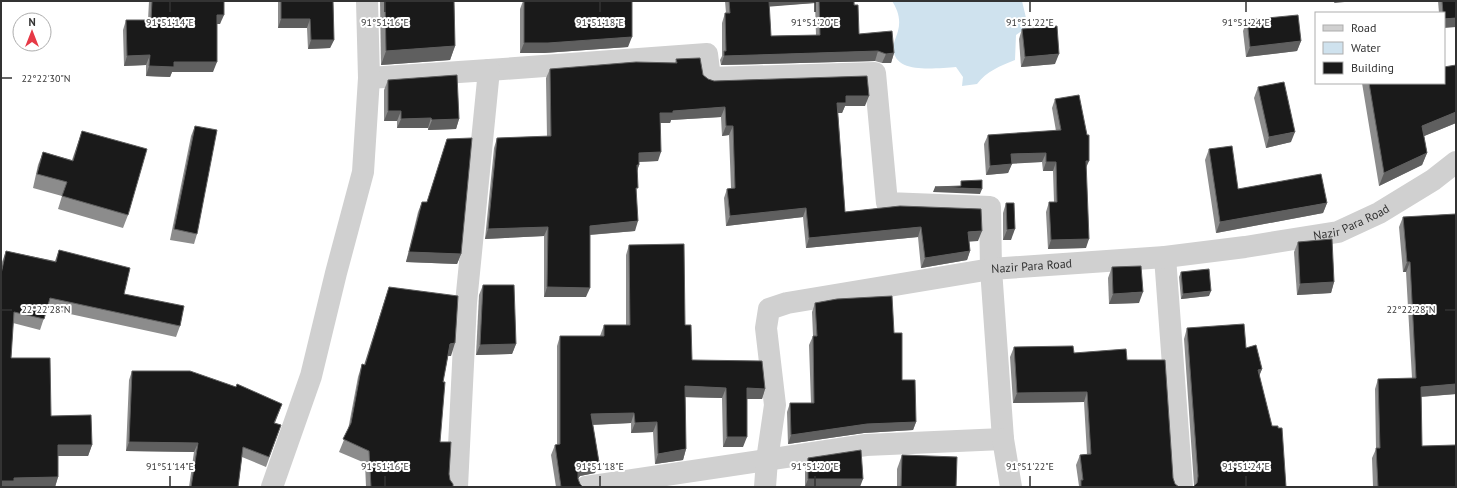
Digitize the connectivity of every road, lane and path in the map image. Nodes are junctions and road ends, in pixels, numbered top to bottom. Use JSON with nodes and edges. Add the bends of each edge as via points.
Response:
{"nodes":[{"id":1,"x":367,"y":1,"type":"edge"},
{"id":2,"x":489,"y":70,"type":"junction"},
{"id":3,"x":369,"y":78,"type":"junction"},
{"id":4,"x":1456,"y":162,"type":"edge"},
{"id":5,"x":1165,"y":257,"type":"junction"},
{"id":6,"x":991,"y":269,"type":"junction"},
{"id":7,"x":1003,"y":439,"type":"junction"},
{"id":8,"x":767,"y":460,"type":"junction"},
{"id":9,"x":272,"y":487,"type":"edge"},
{"id":10,"x":457,"y":487,"type":"edge"},
{"id":11,"x":585,"y":487,"type":"edge"},
{"id":12,"x":765,"y":487,"type":"edge"},
{"id":13,"x":1011,"y":487,"type":"edge"},
{"id":14,"x":1182,"y":487,"type":"edge"}],
"edges":[{"from":1,"to":3,"type":"street"},
{"from":2,"to":3,"type":"street"},
{"from":2,"to":6,"type":"street","via":[[706,54],[710,78],[875,73],[887,203],[990,207]]},
{"from":2,"to":10,"type":"street","via":[[466,303]]},
{"from":3,"to":9,"type":"street","via":[[363,172],[311,376]]},
{"from":4,"to":5,"type":"street","name":"Nazir Para Road","via":[[1433,180],[1379,213],[1338,232]]},
{"from":5,"to":6,"type":"street","name":"Nazir Para Road"},
{"from":5,"to":14,"type":"street"},
{"from":6,"to":7,"type":"street"},
{"from":6,"to":8,"type":"street","name":"Nazir Para Road","via":[[787,303],[769,309],[766,328],[775,405]]},
{"from":7,"to":8,"type":"street","via":[[866,445]]},
{"from":7,"to":13,"type":"street"},
{"from":8,"to":11,"type":"street"},
{"from":8,"to":12,"type":"street","name":"Nazir Para Road"}]}
